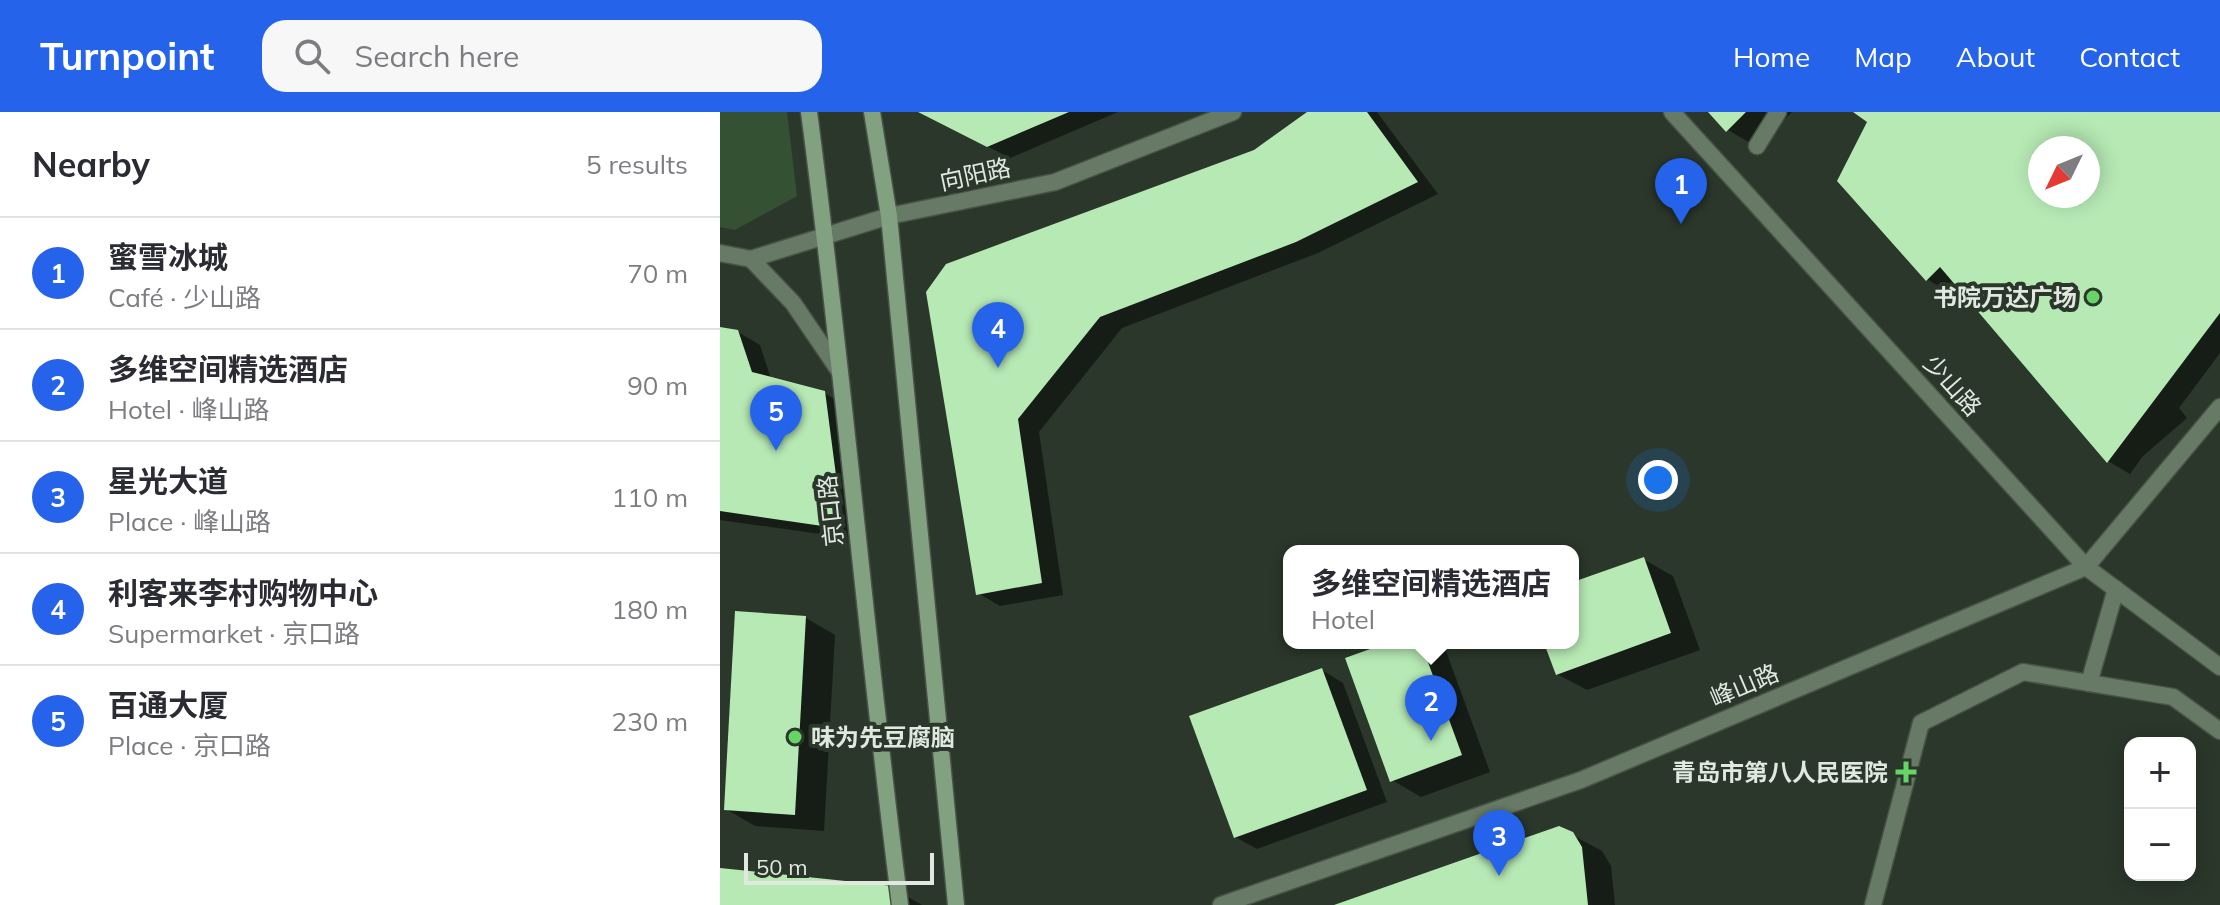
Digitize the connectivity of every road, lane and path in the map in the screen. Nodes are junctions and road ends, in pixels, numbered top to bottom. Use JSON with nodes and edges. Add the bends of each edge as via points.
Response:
{"nodes":[{"id":1,"x":809,"y":112,"type":"edge"},
{"id":2,"x":872,"y":112,"type":"edge"},
{"id":3,"x":1233,"y":112,"type":"edge"},
{"id":4,"x":1672,"y":112,"type":"edge"},
{"id":5,"x":1778,"y":112,"type":"edge"},
{"id":6,"x":1757,"y":146,"type":"dead end"},
{"id":7,"x":889,"y":216,"type":"junction"},
{"id":8,"x":825,"y":235,"type":"junction"},
{"id":9,"x":720,"y":253,"type":"edge"},
{"id":10,"x":751,"y":259,"type":"junction"},
{"id":11,"x":840,"y":372,"type":"junction"},
{"id":12,"x":2220,"y":407,"type":"edge"},
{"id":13,"x":2086,"y":567,"type":"junction"},
{"id":14,"x":2116,"y":589,"type":"junction"},
{"id":15,"x":2220,"y":667,"type":"edge"},
{"id":16,"x":2089,"y":683,"type":"junction"},
{"id":17,"x":2220,"y":731,"type":"edge"},
{"id":18,"x":900,"y":905,"type":"edge"},
{"id":19,"x":956,"y":905,"type":"edge"},
{"id":20,"x":1221,"y":905,"type":"edge"},
{"id":21,"x":1873,"y":905,"type":"edge"}],
"edges":[{"from":1,"to":8,"type":"main road","name":"京口路"},
{"from":2,"to":7,"type":"main road"},
{"from":3,"to":7,"type":"street","name":"向阳路","via":[[1055,182]]},
{"from":4,"to":13,"type":"street","name":"少山路"},
{"from":5,"to":6,"type":"street"},
{"from":7,"to":8,"type":"street","name":"向阳路"},
{"from":7,"to":19,"type":"main road"},
{"from":8,"to":10,"type":"street","name":"向阳路"},
{"from":8,"to":11,"type":"main road","name":"京口路"},
{"from":9,"to":10,"type":"street","name":"向阳路"},
{"from":10,"to":11,"type":"street","via":[[793,303]]},
{"from":11,"to":18,"type":"main road","name":"京口路"},
{"from":12,"to":13,"type":"street","name":"峰山路"},
{"from":13,"to":14,"type":"street","name":"少山路"},
{"from":13,"to":20,"type":"street","name":"峰山路","via":[[1581,780]]},
{"from":14,"to":15,"type":"street","name":"少山路"},
{"from":14,"to":16,"type":"street"},
{"from":16,"to":17,"type":"street","via":[[2173,697]]},
{"from":16,"to":21,"type":"street","via":[[2023,672],[1921,723]]}]}
